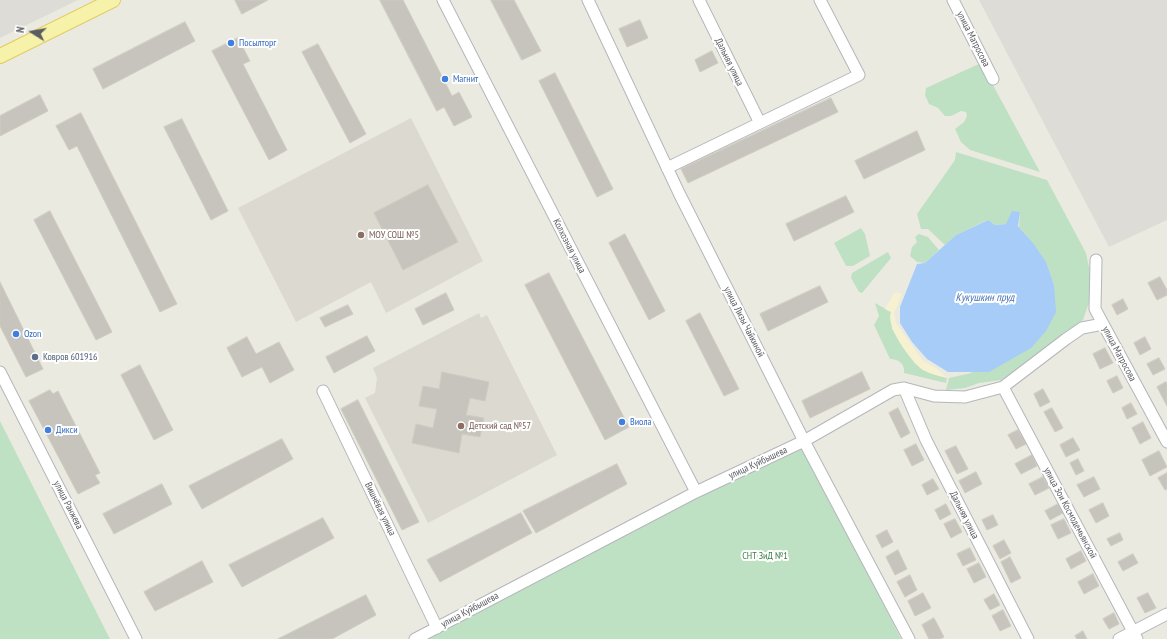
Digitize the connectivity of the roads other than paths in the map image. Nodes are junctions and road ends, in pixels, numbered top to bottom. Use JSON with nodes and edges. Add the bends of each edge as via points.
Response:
{"nodes":[{"id":1,"x":113,"y":0,"type":"edge"},
{"id":2,"x":443,"y":0,"type":"edge"},
{"id":3,"x":588,"y":0,"type":"edge"},
{"id":4,"x":699,"y":0,"type":"edge"},
{"id":5,"x":820,"y":0,"type":"edge"},
{"id":6,"x":953,"y":0,"type":"edge"},
{"id":7,"x":0,"y":56,"type":"edge"},
{"id":8,"x":993,"y":79,"type":"dead end"},
{"id":9,"x":760,"y":123,"type":"junction"},
{"id":10,"x":667,"y":168,"type":"junction"},
{"id":11,"x":1096,"y":260,"type":"dead end"},
{"id":12,"x":1103,"y":324,"type":"junction"},
{"id":13,"x":0,"y":372,"type":"edge"},
{"id":14,"x":1004,"y":387,"type":"junction"},
{"id":15,"x":904,"y":388,"type":"junction"},
{"id":16,"x":323,"y":391,"type":"dead end"},
{"id":17,"x":804,"y":441,"type":"junction"},
{"id":18,"x":1167,"y":442,"type":"edge"},
{"id":19,"x":696,"y":492,"type":"junction"},
{"id":20,"x":1167,"y":614,"type":"edge"},
{"id":21,"x":437,"y":628,"type":"junction"},
{"id":22,"x":1135,"y":635,"type":"edge"},
{"id":23,"x":136,"y":639,"type":"edge"},
{"id":24,"x":415,"y":639,"type":"edge"},
{"id":25,"x":909,"y":639,"type":"edge"},
{"id":26,"x":1028,"y":639,"type":"edge"},
{"id":27,"x":1119,"y":639,"type":"edge"}],
"edges":[{"from":1,"to":7,"type":"main road"},
{"from":2,"to":19,"type":"street","name":"Колхозная улица"},
{"from":3,"to":10,"type":"street","name":"улица Лизы Чайкиной"},
{"from":4,"to":9,"type":"street","name":"Дальняя улица"},
{"from":5,"to":9,"type":"street","via":[[859,75]]},
{"from":6,"to":8,"type":"street","name":"улица Матросова"},
{"from":9,"to":10,"type":"street"},
{"from":10,"to":17,"type":"street","name":"улица Лизы Чайкиной"},
{"from":11,"to":12,"type":"street","name":"улица Матросова","via":[[1095,309]]},
{"from":12,"to":14,"type":"street","via":[[1082,328]]},
{"from":12,"to":18,"type":"street","name":"улица Матросова"},
{"from":13,"to":23,"type":"street","name":"улица Ранжева"},
{"from":14,"to":15,"type":"street","via":[[965,398],[934,396]]},
{"from":14,"to":22,"type":"street","name":"улица Зои Космодемьянской"},
{"from":15,"to":17,"type":"street","name":"улица Куйбышева","via":[[893,390]]},
{"from":15,"to":26,"type":"street","name":"Дальняя улица","via":[[926,440]]},
{"from":16,"to":21,"type":"street","name":"Вишнёвая улица"},
{"from":17,"to":19,"type":"street","name":"улица Куйбышева"},
{"from":17,"to":25,"type":"street","name":"улица Лизы Чайкиной"},
{"from":19,"to":21,"type":"street","name":"улица Куйбышева"},
{"from":20,"to":22,"type":"street"},
{"from":21,"to":24,"type":"street","name":"улица Куйбышева"},
{"from":22,"to":27,"type":"street"}]}
